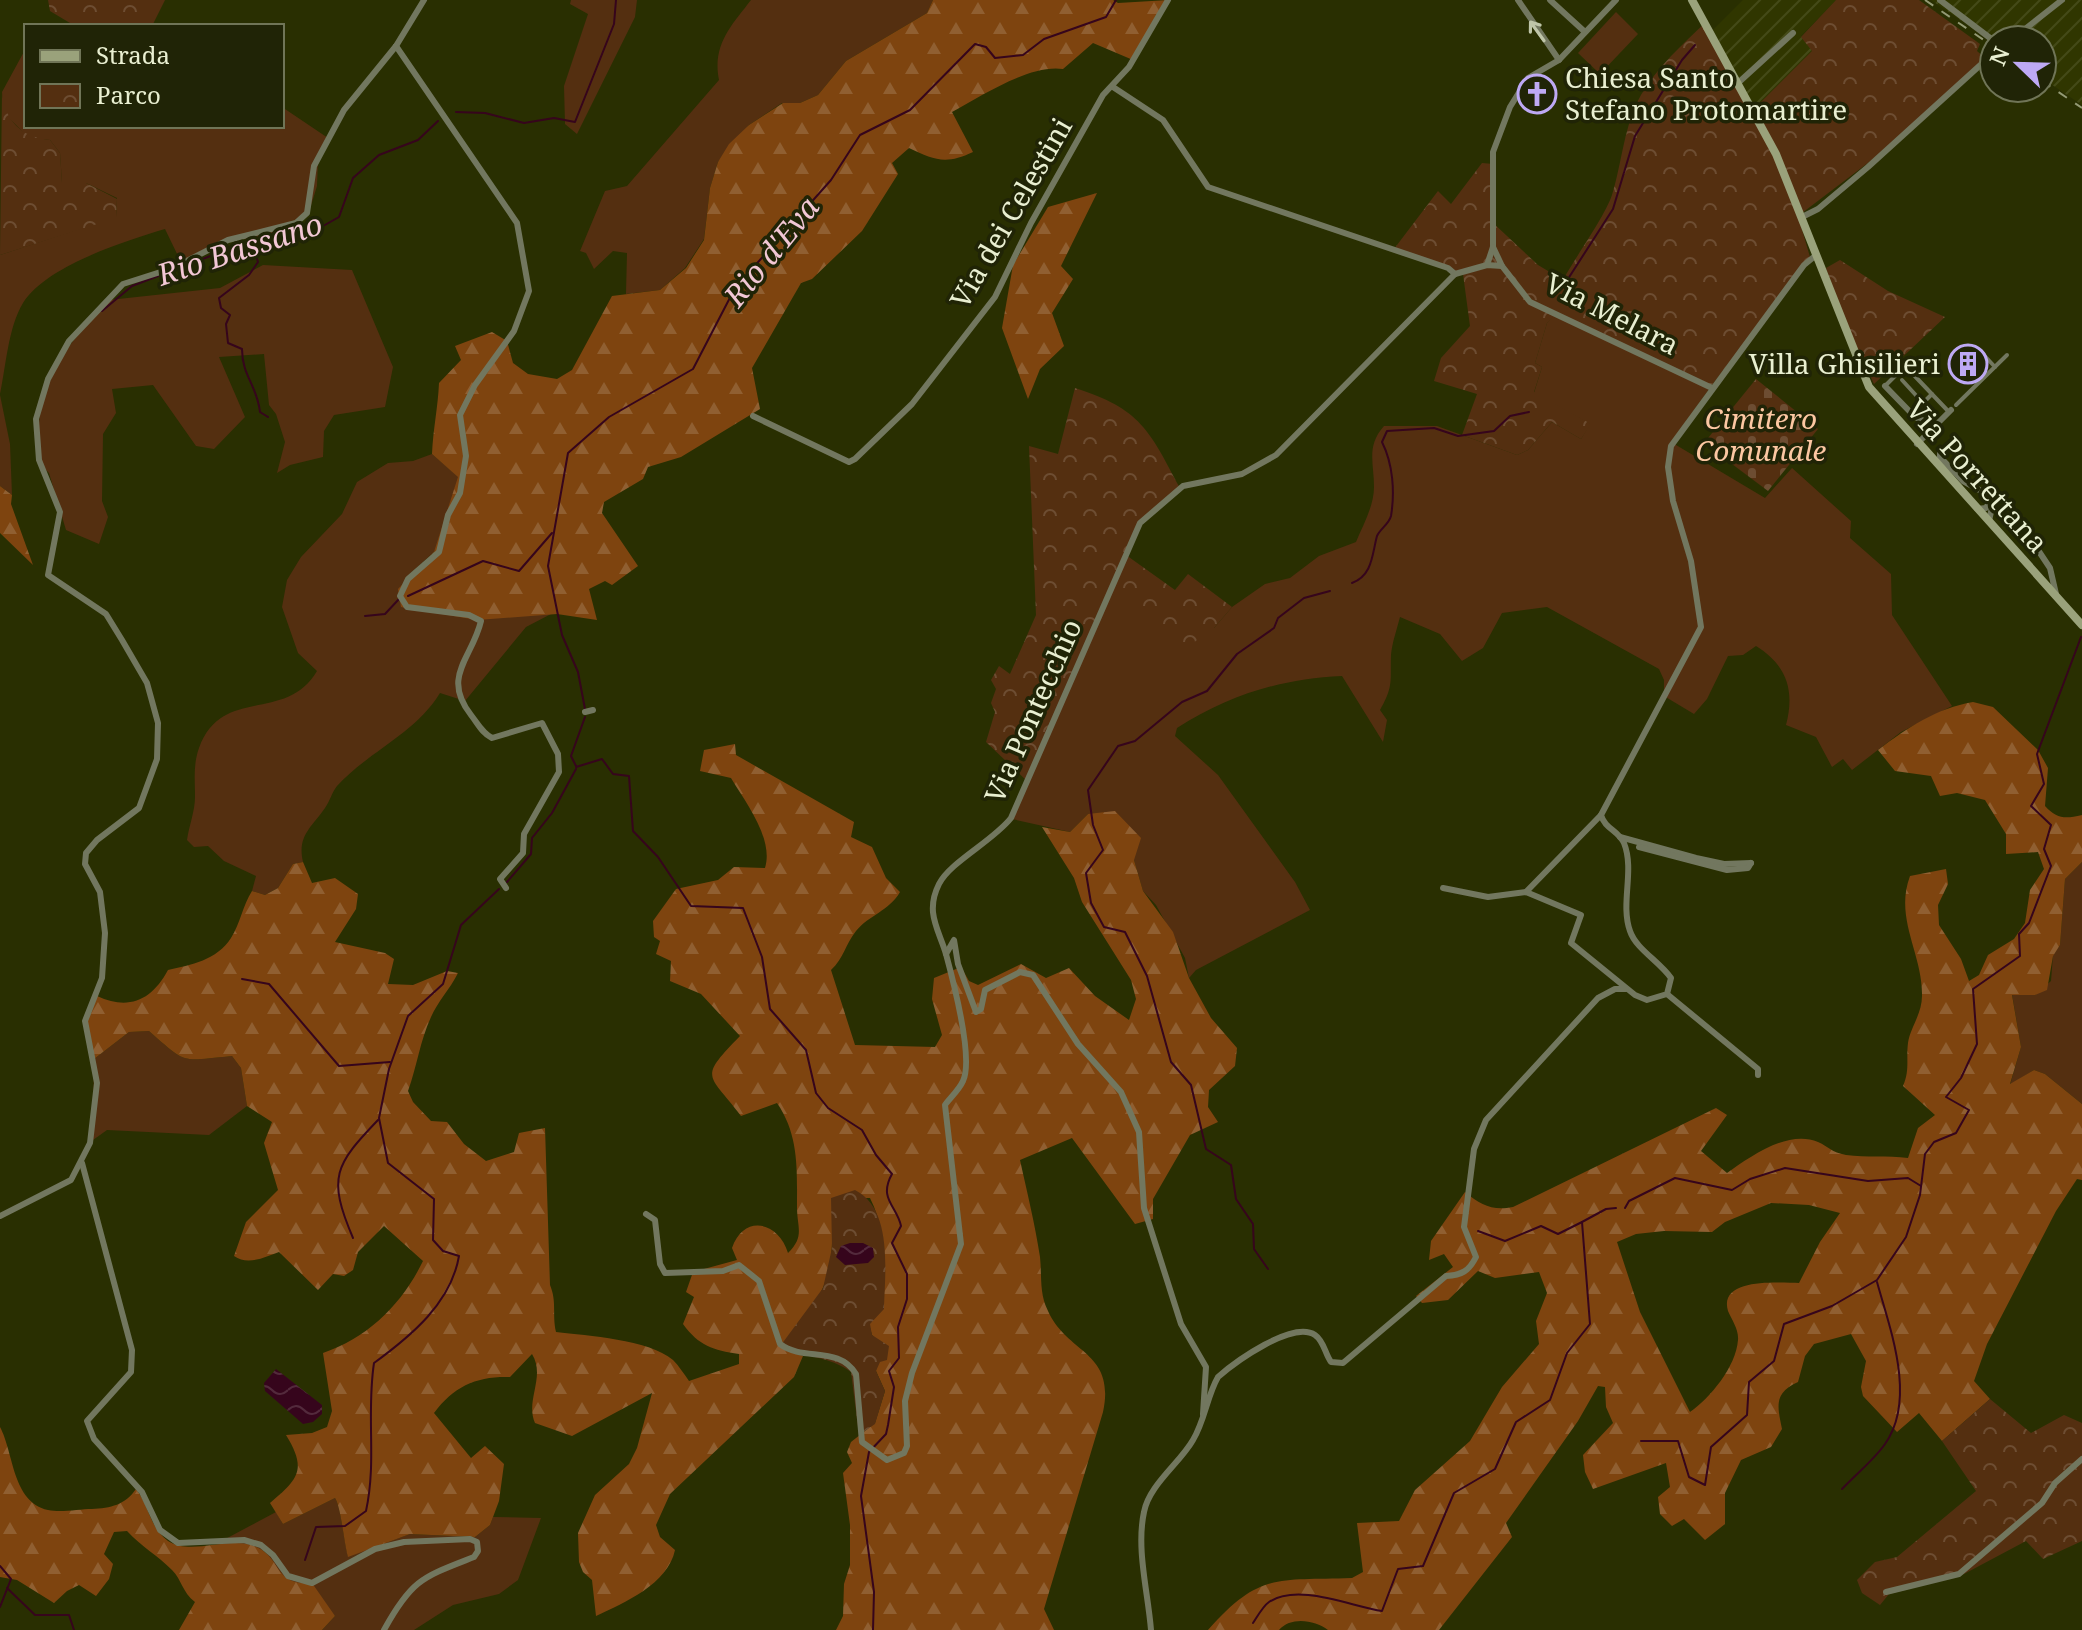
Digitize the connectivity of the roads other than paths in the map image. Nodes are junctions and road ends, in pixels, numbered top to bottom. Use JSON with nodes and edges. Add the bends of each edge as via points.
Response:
{"nodes":[{"id":1,"x":424,"y":0,"type":"edge"},
{"id":2,"x":1168,"y":0,"type":"edge"},
{"id":3,"x":1518,"y":0,"type":"edge"},
{"id":4,"x":1550,"y":0,"type":"edge"},
{"id":5,"x":1616,"y":0,"type":"edge"},
{"id":6,"x":1692,"y":0,"type":"edge"},
{"id":7,"x":1940,"y":0,"type":"edge"},
{"id":8,"x":2062,"y":0,"type":"edge"},
{"id":9,"x":2031,"y":24,"type":"edge"},
{"id":10,"x":1978,"y":29,"type":"edge"},
{"id":11,"x":1585,"y":32,"type":"junction"},
{"id":12,"x":1793,"y":33,"type":"dead end"},
{"id":13,"x":396,"y":46,"type":"junction"},
{"id":14,"x":1559,"y":60,"type":"junction"},
{"id":15,"x":1978,"y":71,"type":"edge"},
{"id":16,"x":1738,"y":83,"type":"junction"},
{"id":17,"x":1113,"y":87,"type":"junction"},
{"id":18,"x":1802,"y":217,"type":"junction"},
{"id":19,"x":1493,"y":247,"type":"junction"},
{"id":20,"x":1815,"y":256,"type":"junction"},
{"id":21,"x":1487,"y":265,"type":"junction"},
{"id":22,"x":1502,"y":266,"type":"junction"},
{"id":23,"x":1455,"y":274,"type":"junction"},
{"id":24,"x":1981,"y":352,"type":"dead end"},
{"id":25,"x":2007,"y":355,"type":"dead end"},
{"id":26,"x":1995,"y":367,"type":"junction"},
{"id":27,"x":1902,"y":380,"type":"dead end"},
{"id":28,"x":1885,"y":386,"type":"joint"},
{"id":29,"x":1712,"y":388,"type":"junction"},
{"id":30,"x":1932,"y":394,"type":"junction"},
{"id":31,"x":1923,"y":403,"type":"junction"},
{"id":32,"x":1952,"y":409,"type":"junction"},
{"id":33,"x":1912,"y":414,"type":"junction"},
{"id":34,"x":753,"y":416,"type":"dead end"},
{"id":35,"x":1935,"y":426,"type":"junction"},
{"id":36,"x":1917,"y":444,"type":"junction"},
{"id":37,"x":1940,"y":450,"type":"dead end"},
{"id":38,"x":1981,"y":489,"type":"junction"},
{"id":39,"x":1984,"y":513,"type":"junction"},
{"id":40,"x":2030,"y":538,"type":"dead end"},
{"id":41,"x":2057,"y":597,"type":"junction"},
{"id":42,"x":2078,"y":614,"type":"edge"},
{"id":43,"x":2082,"y":625,"type":"edge"},
{"id":44,"x":1601,"y":815,"type":"junction"},
{"id":45,"x":1622,"y":840,"type":"junction"},
{"id":46,"x":506,"y":888,"type":"dead end"},
{"id":47,"x":1443,"y":888,"type":"dead end"},
{"id":48,"x":1526,"y":892,"type":"junction"},
{"id":49,"x":946,"y":954,"type":"junction"},
{"id":50,"x":1626,"y":989,"type":"junction"},
{"id":51,"x":1667,"y":994,"type":"junction"},
{"id":52,"x":1758,"y":1075,"type":"dead end"},
{"id":53,"x":82,"y":1163,"type":"junction"},
{"id":54,"x":646,"y":1214,"type":"dead end"},
{"id":55,"x":0,"y":1216,"type":"edge"},
{"id":56,"x":1203,"y":1421,"type":"junction"},
{"id":57,"x":2082,"y":1459,"type":"edge"},
{"id":58,"x":1886,"y":1592,"type":"dead end"},
{"id":59,"x":384,"y":1630,"type":"edge"},
{"id":60,"x":1151,"y":1630,"type":"edge"}],
"edges":[{"from":1,"to":13,"type":"street"},
{"from":2,"to":17,"type":"street","name":"Via dei Celestini"},
{"from":14,"to":3,"type":"street","one_way":true},
{"from":4,"to":11,"type":"street"},
{"from":5,"to":11,"type":"street"},
{"from":6,"to":16,"type":"main road","name":"Via Porrettana"},
{"from":7,"to":10,"type":"street"},
{"from":8,"to":9,"type":"street"},
{"from":11,"to":14,"type":"street"},
{"from":12,"to":16,"type":"street"},
{"from":13,"to":46,"type":"street","via":[[517,223],[529,291],[514,331],[460,415],[466,456],[460,493],[439,552],[408,579],[400,596],[407,607],[481,621],[457,684],[461,705],[492,738],[542,723],[558,754],[559,772],[524,834],[523,853],[500,879]]},
{"from":13,"to":53,"type":"street","via":[[344,110],[314,166],[307,213],[296,223],[228,240],[173,268],[123,284],[69,341],[48,379],[36,419],[39,460],[60,512],[48,575],[106,614],[147,683],[158,723],[157,759],[139,808],[86,853],[85,864],[100,892],[105,933],[102,978],[85,1021],[97,1083],[90,1143]]},
{"from":14,"to":19,"type":"street","via":[[1528,78],[1502,125],[1493,152]]},
{"from":15,"to":18,"type":"street","via":[[1818,209]]},
{"from":16,"to":18,"type":"main road","name":"Via Porrettana"},
{"from":17,"to":23,"type":"street","via":[[1163,120],[1208,187]]},
{"from":17,"to":34,"type":"street","name":"Via dei Celestini","via":[[1103,95],[1031,223],[995,297],[912,404],[855,459],[843,460]]},
{"from":18,"to":20,"type":"main road","name":"Via Porrettana"},
{"from":19,"to":21,"type":"street"},
{"from":19,"to":22,"type":"street","name":"Via Melara"},
{"from":20,"to":29,"type":"street"},
{"from":20,"to":36,"type":"main road","name":"Via Porrettana","via":[[1869,387]]},
{"from":21,"to":22,"type":"street","name":"Via Pontecchio"},
{"from":21,"to":23,"type":"street","name":"Via Pontecchio"},
{"from":22,"to":29,"type":"street","name":"Via Melara","via":[[1530,302]]},
{"from":23,"to":49,"type":"street","name":"Via Pontecchio","via":[[1276,455],[1242,474],[1183,486],[1140,523],[1011,818],[940,881],[932,919]]},
{"from":24,"to":26,"type":"street"},
{"from":25,"to":26,"type":"street"},
{"from":26,"to":32,"type":"street"},
{"from":27,"to":31,"type":"street"},
{"from":28,"to":30,"type":"street","via":[[1907,367]]},
{"from":28,"to":33,"type":"street"},
{"from":29,"to":44,"type":"street","via":[[1675,440],[1668,467],[1701,627]]},
{"from":30,"to":31,"type":"street"},
{"from":30,"to":32,"type":"street"},
{"from":31,"to":33,"type":"street"},
{"from":32,"to":35,"type":"street"},
{"from":33,"to":35,"type":"street"},
{"from":35,"to":36,"type":"street"},
{"from":36,"to":39,"type":"main road","name":"Via Porrettana"},
{"from":37,"to":38,"type":"street","via":[[1940,457],[1963,481]]},
{"from":38,"to":39,"type":"street","via":[[1990,501]]},
{"from":38,"to":39,"type":"street","via":[[1995,501]]},
{"from":39,"to":41,"type":"main road","name":"Via Porrettana"},
{"from":40,"to":41,"type":"street","via":[[2050,568]]},
{"from":41,"to":42,"type":"main road","name":"Via Porrettana"},
{"from":42,"to":43,"type":"main road","name":"Via Porrettana"},
{"from":44,"to":45,"type":"street","via":[[1604,825]]},
{"from":44,"to":48,"type":"street"},
{"from":45,"to":45,"type":"street","via":[[1727,870],[1751,866],[1750,862],[1724,864]]},
{"from":45,"to":51,"type":"street","via":[[1629,870],[1628,927],[1671,978]]},
{"from":47,"to":48,"type":"street","via":[[1488,897]]},
{"from":48,"to":50,"type":"street","via":[[1581,915],[1571,943]]},
{"from":49,"to":54,"type":"street","name":"Via Pontecchio","via":[[967,1055],[964,1080],[945,1105],[961,1244],[912,1373],[905,1401],[904,1453],[887,1460],[870,1450],[858,1431],[856,1374],[850,1365],[838,1357],[796,1353],[780,1344],[759,1281],[739,1265],[723,1271],[665,1273],[655,1220]]},
{"from":49,"to":56,"type":"street","via":[[954,940],[976,1012],[985,990],[1020,972],[1033,975],[1078,1044],[1121,1092],[1142,1144],[1144,1208],[1181,1324],[1206,1367]]},
{"from":50,"to":51,"type":"street","via":[[1647,1000]]},
{"from":50,"to":56,"type":"street","via":[[1598,998],[1486,1120],[1474,1149],[1464,1227],[1476,1257],[1471,1268],[1446,1276],[1343,1363],[1331,1362],[1312,1333],[1281,1336],[1218,1377]]},
{"from":51,"to":52,"type":"street","via":[[1758,1069]]},
{"from":53,"to":55,"type":"street","via":[[71,1180]]},
{"from":53,"to":59,"type":"street","via":[[132,1350],[131,1372],[87,1421],[94,1439],[142,1492],[169,1539],[253,1542],[296,1581],[312,1583],[372,1550],[404,1542],[477,1542],[474,1557],[413,1585]]},
{"from":56,"to":60,"type":"street","via":[[1144,1512]]},
{"from":57,"to":58,"type":"street","via":[[2042,1503],[1959,1574]]}]}
